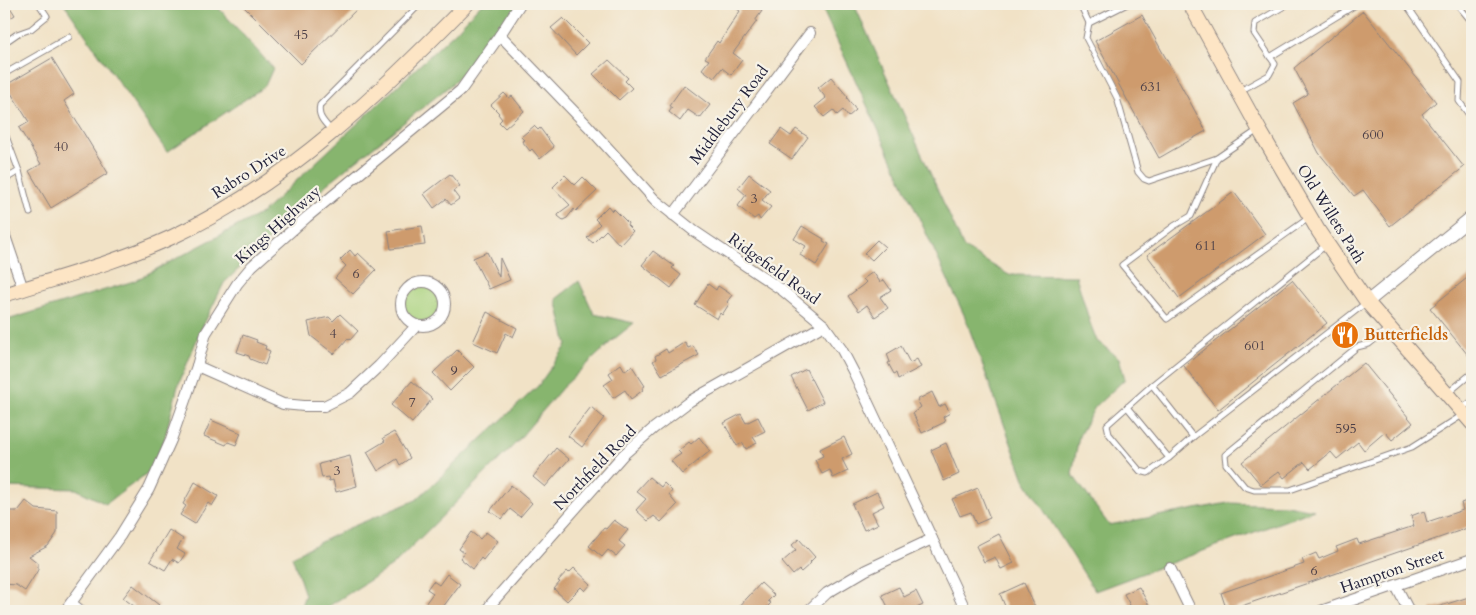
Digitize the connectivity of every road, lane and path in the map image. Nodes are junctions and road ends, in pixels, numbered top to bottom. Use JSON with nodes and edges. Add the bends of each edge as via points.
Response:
{"nodes":[{"id":1,"x":39,"y":4,"type":"edge"},
{"id":2,"x":420,"y":4,"type":"edge"},
{"id":3,"x":467,"y":4,"type":"edge"},
{"id":4,"x":520,"y":4,"type":"edge"},
{"id":5,"x":1080,"y":4,"type":"edge"},
{"id":6,"x":1127,"y":4,"type":"edge"},
{"id":7,"x":1190,"y":4,"type":"edge"},
{"id":8,"x":1288,"y":4,"type":"edge"},
{"id":9,"x":1358,"y":4,"type":"edge"},
{"id":10,"x":1406,"y":4,"type":"edge"},
{"id":11,"x":1457,"y":4,"type":"edge"},
{"id":12,"x":1472,"y":22,"type":"edge"},
{"id":13,"x":1089,"y":23,"type":"junction"},
{"id":14,"x":810,"y":33,"type":"dead end"},
{"id":15,"x":500,"y":35,"type":"junction"},
{"id":16,"x":69,"y":37,"type":"dead end"},
{"id":17,"x":4,"y":43,"type":"edge"},
{"id":18,"x":1270,"y":56,"type":"junction"},
{"id":19,"x":4,"y":74,"type":"edge"},
{"id":20,"x":1238,"y":92,"type":"junction"},
{"id":21,"x":1472,"y":119,"type":"edge"},
{"id":22,"x":1258,"y":129,"type":"junction"},
{"id":23,"x":4,"y":131,"type":"edge"},
{"id":24,"x":333,"y":132,"type":"junction"},
{"id":25,"x":1217,"y":158,"type":"junction"},
{"id":26,"x":19,"y":172,"type":"junction"},
{"id":27,"x":4,"y":180,"type":"edge"},
{"id":28,"x":30,"y":213,"type":"dead end"},
{"id":29,"x":673,"y":215,"type":"junction"},
{"id":30,"x":1310,"y":217,"type":"junction"},
{"id":31,"x":1472,"y":217,"type":"edge"},
{"id":32,"x":4,"y":235,"type":"edge"},
{"id":33,"x":1327,"y":243,"type":"junction"},
{"id":34,"x":23,"y":289,"type":"junction"},
{"id":35,"x":4,"y":295,"type":"edge"},
{"id":36,"x":1368,"y":302,"type":"junction"},
{"id":37,"x":416,"y":325,"type":"junction"},
{"id":38,"x":824,"y":325,"type":"junction"},
{"id":39,"x":1390,"y":327,"type":"junction"},
{"id":40,"x":197,"y":366,"type":"junction"},
{"id":41,"x":1472,"y":372,"type":"edge"},
{"id":42,"x":1152,"y":385,"type":"junction"},
{"id":43,"x":1447,"y":393,"type":"junction"},
{"id":44,"x":1472,"y":401,"type":"edge"},
{"id":45,"x":1127,"y":407,"type":"junction"},
{"id":46,"x":1466,"y":415,"type":"edge"},
{"id":47,"x":1194,"y":437,"type":"junction"},
{"id":48,"x":1169,"y":458,"type":"junction"},
{"id":49,"x":932,"y":540,"type":"junction"},
{"id":50,"x":1472,"y":559,"type":"edge"},
{"id":51,"x":1170,"y":568,"type":"dead end"},
{"id":52,"x":1396,"y":586,"type":"junction"},
{"id":53,"x":68,"y":607,"type":"edge"},
{"id":54,"x":81,"y":611,"type":"edge"},
{"id":55,"x":487,"y":611,"type":"edge"},
{"id":56,"x":808,"y":611,"type":"edge"},
{"id":57,"x":966,"y":611,"type":"edge"},
{"id":58,"x":1191,"y":611,"type":"edge"},
{"id":59,"x":1320,"y":611,"type":"edge"},
{"id":60,"x":1409,"y":611,"type":"edge"}],
"edges":[{"from":1,"to":17,"type":"lane","via":[[47,16],[31,30]]},
{"from":2,"to":24,"type":"lane","via":[[320,105],[321,119]]},
{"from":3,"to":24,"type":"main road","name":"Rabro Drive"},
{"from":4,"to":15,"type":"street","name":"Kings Highway"},
{"from":5,"to":13,"type":"lane"},
{"from":6,"to":13,"type":"lane"},
{"from":7,"to":20,"type":"main road","name":"Old Willets Path"},
{"from":8,"to":18,"type":"lane","via":[[1255,23],[1254,33]]},
{"from":9,"to":18,"type":"lane"},
{"from":10,"to":21,"type":"lane","via":[[1460,82],[1458,101]]},
{"from":11,"to":12,"type":"lane"},
{"from":13,"to":25,"type":"lane","via":[[1086,38],[1117,98],[1138,172],[1144,179],[1149,181]]},
{"from":14,"to":29,"type":"street","name":"Middlebury Road"},
{"from":15,"to":29,"type":"street","name":"Ridgefield Road","via":[[655,200]]},
{"from":15,"to":40,"type":"street","name":"Kings Highway","via":[[461,90],[252,266],[206,333]]},
{"from":16,"to":19,"type":"lane"},
{"from":18,"to":20,"type":"lane","via":[[1275,64],[1269,75]]},
{"from":20,"to":22,"type":"main road","name":"Old Willets Path"},
{"from":22,"to":25,"type":"lane"},
{"from":22,"to":30,"type":"main road","name":"Old Willets Path"},
{"from":23,"to":26,"type":"lane"},
{"from":24,"to":34,"type":"main road","name":"Rabro Drive","via":[[249,195],[185,230],[134,252]]},
{"from":25,"to":30,"type":"lane","via":[[1191,216],[1122,265],[1168,319]]},
{"from":26,"to":27,"type":"lane"},
{"from":26,"to":28,"type":"lane"},
{"from":29,"to":38,"type":"street","name":"Ridgefield Road","via":[[782,290]]},
{"from":30,"to":33,"type":"main road","name":"Old Willets Path"},
{"from":31,"to":36,"type":"street"},
{"from":32,"to":34,"type":"street"},
{"from":33,"to":36,"type":"main road","name":"Old Willets Path"},
{"from":33,"to":42,"type":"lane"},
{"from":34,"to":35,"type":"main road","name":"Rabro Drive"},
{"from":36,"to":39,"type":"main road","name":"Old Willets Path"},
{"from":36,"to":47,"type":"lane"},
{"from":37,"to":37,"type":"street","via":[[431,324],[445,308],[442,293],[432,283],[424,281],[410,285],[401,296],[404,317]]},
{"from":37,"to":40,"type":"street","via":[[350,393],[324,406],[283,404]]},
{"from":38,"to":49,"type":"street","name":"Ridgefield Road","via":[[854,373]]},
{"from":38,"to":55,"type":"street","name":"Northfield Road","via":[[690,401],[654,428],[617,462]]},
{"from":39,"to":43,"type":"main road","name":"Old Willets Path"},
{"from":39,"to":46,"type":"lane","via":[[1369,344],[1357,347],[1225,455],[1226,464],[1245,487],[1290,490],[1412,447]]},
{"from":40,"to":53,"type":"street","name":"Kings Highway","via":[[171,440],[149,489],[120,536]]},
{"from":41,"to":43,"type":"lane"},
{"from":42,"to":45,"type":"lane"},
{"from":42,"to":47,"type":"lane"},
{"from":43,"to":46,"type":"main road","name":"Old Willets Path"},
{"from":44,"to":46,"type":"lane"},
{"from":45,"to":48,"type":"lane"},
{"from":45,"to":48,"type":"lane","via":[[1107,425],[1109,434],[1140,471],[1148,473]]},
{"from":47,"to":48,"type":"lane"},
{"from":49,"to":56,"type":"street","via":[[866,570],[826,593]]},
{"from":49,"to":57,"type":"street","name":"Ridgefield Road"},
{"from":50,"to":52,"type":"street","name":"Hampton Street"},
{"from":51,"to":58,"type":"street"},
{"from":52,"to":59,"type":"street","name":"Hampton Street"},
{"from":52,"to":60,"type":"street"},
{"from":53,"to":54,"type":"street"}]}
